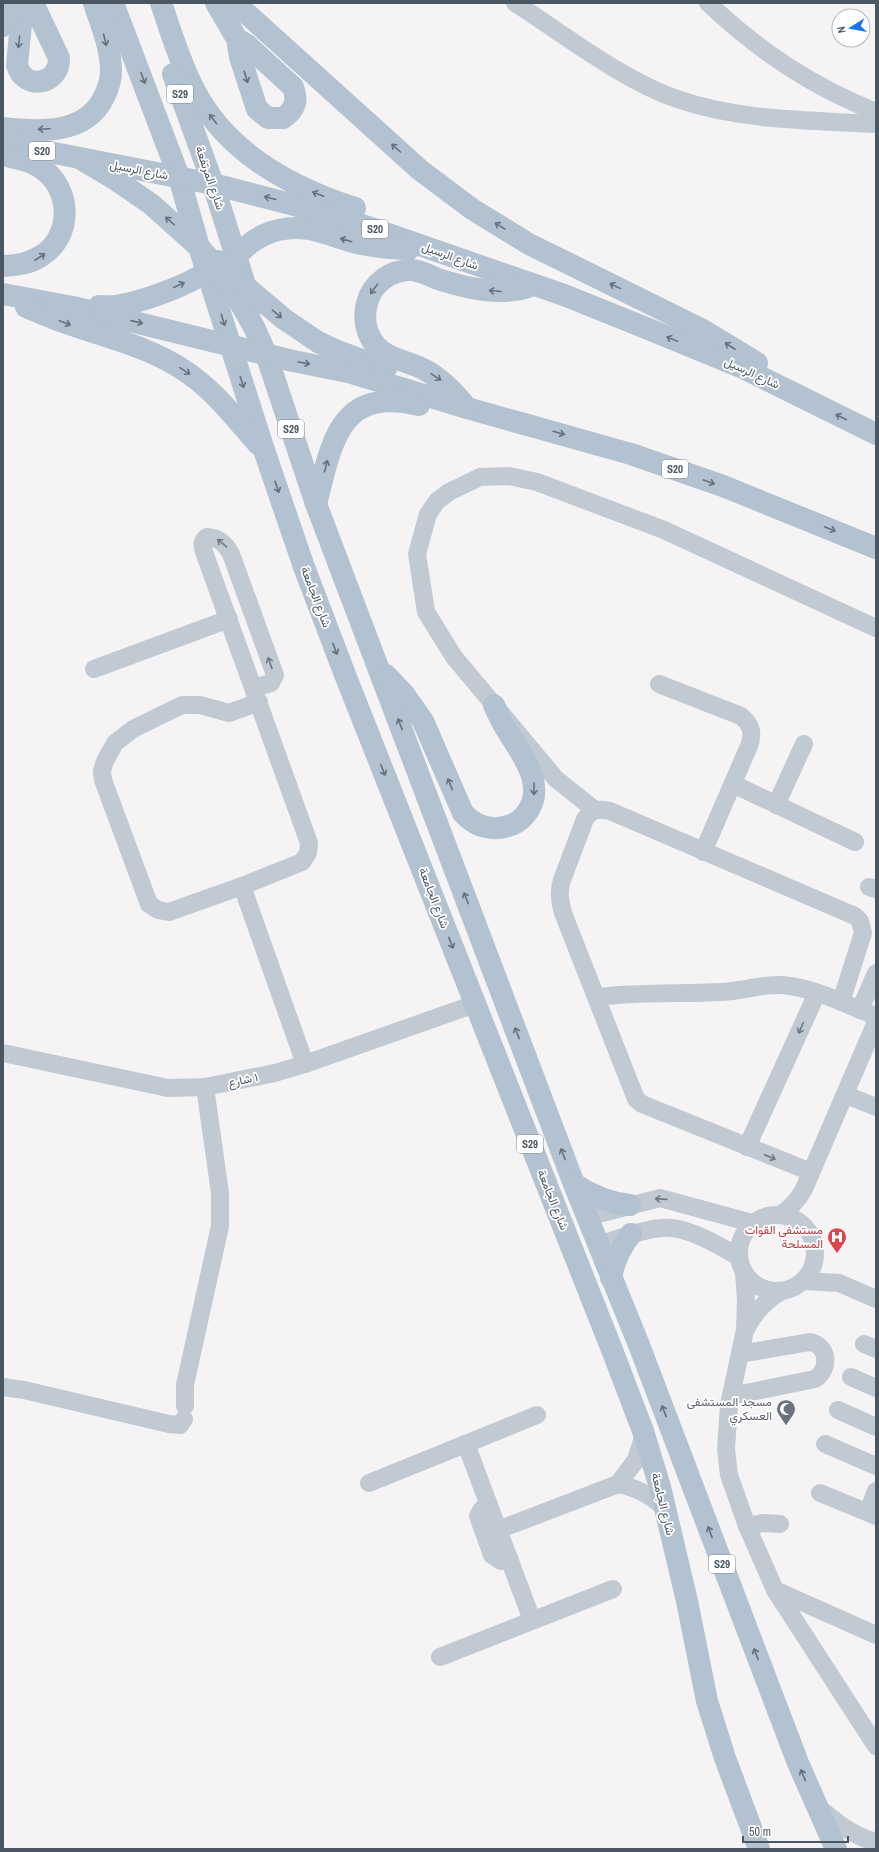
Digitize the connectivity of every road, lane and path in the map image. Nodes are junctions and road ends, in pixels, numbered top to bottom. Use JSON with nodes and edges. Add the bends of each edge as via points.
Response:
{"nodes":[{"id":1,"x":15,"y":3,"type":"edge"},
{"id":2,"x":23,"y":3,"type":"edge"},
{"id":3,"x":33,"y":3,"type":"edge"},
{"id":4,"x":94,"y":3,"type":"edge"},
{"id":5,"x":113,"y":3,"type":"edge"},
{"id":6,"x":148,"y":3,"type":"edge"},
{"id":7,"x":160,"y":3,"type":"edge"},
{"id":8,"x":216,"y":3,"type":"edge"},
{"id":9,"x":235,"y":3,"type":"edge"},
{"id":10,"x":516,"y":3,"type":"edge"},
{"id":11,"x":708,"y":3,"type":"edge"},
{"id":12,"x":3,"y":26,"type":"edge"},
{"id":13,"x":237,"y":39,"type":"dead end"},
{"id":14,"x":876,"y":112,"type":"edge"},
{"id":15,"x":876,"y":124,"type":"edge"},
{"id":16,"x":3,"y":128,"type":"edge"},
{"id":17,"x":3,"y":142,"type":"edge"},
{"id":18,"x":3,"y":155,"type":"edge"},
{"id":19,"x":82,"y":159,"type":"junction"},
{"id":20,"x":179,"y":177,"type":"junction"},
{"id":21,"x":213,"y":184,"type":"junction"},
{"id":22,"x":200,"y":247,"type":"junction"},
{"id":23,"x":426,"y":247,"type":"junction"},
{"id":24,"x":223,"y":261,"type":"junction"},
{"id":25,"x":3,"y":266,"type":"edge"},
{"id":26,"x":533,"y":285,"type":"junction"},
{"id":27,"x":247,"y":289,"type":"junction"},
{"id":28,"x":3,"y":294,"type":"edge"},
{"id":29,"x":3,"y":298,"type":"edge"},
{"id":30,"x":73,"y":307,"type":"junction"},
{"id":31,"x":230,"y":345,"type":"junction"},
{"id":32,"x":266,"y":354,"type":"junction"},
{"id":33,"x":440,"y":400,"type":"junction"},
{"id":34,"x":808,"y":400,"type":"junction"},
{"id":35,"x":467,"y":408,"type":"junction"},
{"id":36,"x":526,"y":424,"type":"junction"},
{"id":37,"x":876,"y":434,"type":"edge"},
{"id":38,"x":264,"y":450,"type":"junction"},
{"id":39,"x":316,"y":504,"type":"junction"},
{"id":40,"x":876,"y":548,"type":"edge"},
{"id":41,"x":229,"y":619,"type":"junction"},
{"id":42,"x":876,"y":628,"type":"edge"},
{"id":43,"x":378,"y":666,"type":"junction"},
{"id":44,"x":94,"y":669,"type":"dead end"},
{"id":45,"x":659,"y":684,"type":"dead end"},
{"id":46,"x":257,"y":695,"type":"junction"},
{"id":47,"x":494,"y":705,"type":"junction"},
{"id":48,"x":804,"y":744,"type":"dead end"},
{"id":49,"x":733,"y":784,"type":"junction"},
{"id":50,"x":776,"y":805,"type":"junction"},
{"id":51,"x":596,"y":810,"type":"junction"},
{"id":52,"x":855,"y":842,"type":"dead end"},
{"id":53,"x":703,"y":852,"type":"junction"},
{"id":54,"x":242,"y":886,"type":"junction"},
{"id":55,"x":876,"y":973,"type":"edge"},
{"id":56,"x":818,"y":993,"type":"junction"},
{"id":57,"x":597,"y":997,"type":"junction"},
{"id":58,"x":841,"y":1002,"type":"junction"},
{"id":59,"x":474,"y":1004,"type":"junction"},
{"id":60,"x":868,"y":1013,"type":"edge"},
{"id":61,"x":876,"y":1022,"type":"edge"},
{"id":62,"x":3,"y":1053,"type":"edge"},
{"id":63,"x":305,"y":1064,"type":"junction"},
{"id":64,"x":206,"y":1087,"type":"junction"},
{"id":65,"x":846,"y":1095,"type":"junction"},
{"id":66,"x":876,"y":1107,"type":"edge"},
{"id":67,"x":747,"y":1147,"type":"junction"},
{"id":68,"x":811,"y":1172,"type":"junction"},
{"id":69,"x":574,"y":1184,"type":"junction"},
{"id":70,"x":804,"y":1189,"type":"junction"},
{"id":71,"x":684,"y":1203,"type":"junction"},
{"id":72,"x":630,"y":1205,"type":"junction"},
{"id":73,"x":780,"y":1215,"type":"junction"},
{"id":74,"x":587,"y":1217,"type":"junction"},
{"id":75,"x":728,"y":1217,"type":"junction"},
{"id":76,"x":752,"y":1223,"type":"junction"},
{"id":77,"x":807,"y":1229,"type":"junction"},
{"id":78,"x":681,"y":1230,"type":"junction"},
{"id":79,"x":631,"y":1234,"type":"junction"},
{"id":80,"x":716,"y":1244,"type":"junction"},
{"id":81,"x":598,"y":1245,"type":"junction"},
{"id":82,"x":815,"y":1254,"type":"junction"},
{"id":83,"x":741,"y":1265,"type":"junction"},
{"id":84,"x":611,"y":1278,"type":"junction"},
{"id":85,"x":804,"y":1281,"type":"junction"},
{"id":86,"x":839,"y":1283,"type":"junction"},
{"id":87,"x":780,"y":1292,"type":"junction"},
{"id":88,"x":876,"y":1298,"type":"edge"},
{"id":89,"x":745,"y":1330,"type":"junction"},
{"id":90,"x":740,"y":1354,"type":"junction"},
{"id":91,"x":851,"y":1377,"type":"dead end"},
{"id":92,"x":3,"y":1387,"type":"edge"},
{"id":93,"x":876,"y":1388,"type":"edge"},
{"id":94,"x":731,"y":1396,"type":"junction"},
{"id":95,"x":838,"y":1410,"type":"dead end"},
{"id":96,"x":536,"y":1415,"type":"dead end"},
{"id":97,"x":876,"y":1427,"type":"edge"},
{"id":98,"x":643,"y":1431,"type":"junction"},
{"id":99,"x":466,"y":1444,"type":"junction"},
{"id":100,"x":825,"y":1444,"type":"dead end"},
{"id":101,"x":876,"y":1466,"type":"edge"},
{"id":102,"x":369,"y":1483,"type":"dead end"},
{"id":103,"x":618,"y":1484,"type":"junction"},
{"id":104,"x":876,"y":1491,"type":"edge"},
{"id":105,"x":820,"y":1493,"type":"dead end"},
{"id":106,"x":489,"y":1505,"type":"junction"},
{"id":107,"x":666,"y":1510,"type":"junction"},
{"id":108,"x":872,"y":1514,"type":"edge"},
{"id":109,"x":780,"y":1524,"type":"dead end"},
{"id":110,"x":747,"y":1526,"type":"junction"},
{"id":111,"x":498,"y":1530,"type":"junction"},
{"id":112,"x":510,"y":1560,"type":"junction"},
{"id":113,"x":613,"y":1589,"type":"dead end"},
{"id":114,"x":775,"y":1590,"type":"junction"},
{"id":115,"x":532,"y":1620,"type":"junction"},
{"id":116,"x":876,"y":1635,"type":"edge"},
{"id":117,"x":440,"y":1657,"type":"dead end"},
{"id":118,"x":876,"y":1746,"type":"edge"},
{"id":119,"x":816,"y":1806,"type":"junction"},
{"id":120,"x":876,"y":1842,"type":"edge"},
{"id":121,"x":759,"y":1849,"type":"edge"},
{"id":122,"x":836,"y":1849,"type":"edge"}],
"edges":[{"from":1,"to":12,"type":"main road"},
{"from":2,"to":3,"type":"main road","one_way":true,"via":[[17,65],[24,78],[38,83],[48,80],[56,73],[59,64]]},
{"from":4,"to":16,"type":"main road","one_way":true,"via":[[106,42],[111,72],[107,91],[100,105],[81,121],[62,128]]},
{"from":5,"to":20,"type":"main road","number":"S29","one_way":true},
{"from":6,"to":21,"type":"main road","name":"شارع المرتفعة","number":"S29"},
{"from":26,"to":7,"type":"main road","one_way":true,"via":[[479,253],[306,189],[252,158],[224,133],[195,92]]},
{"from":8,"to":13,"type":"main road"},
{"from":34,"to":9,"type":"main road","one_way":true,"via":[[744,354],[708,332],[529,244],[472,209],[420,170]]},
{"from":10,"to":15,"type":"street","via":[[627,76],[677,99],[730,113]]},
{"from":11,"to":14,"type":"street","via":[[777,61],[811,82]]},
{"from":17,"to":19,"type":"main road","name":"شارع الرسيل","number":"S20"},
{"from":25,"to":18,"type":"main road","one_way":true,"via":[[24,264],[47,252],[62,232],[65,212],[61,192],[50,175],[34,163]]},
{"from":19,"to":20,"type":"main road","name":"شارع الرسيل","number":"S20"},
{"from":22,"to":19,"type":"main road","one_way":true,"via":[[151,204]]},
{"from":20,"to":21,"type":"main road","name":"شارع الرسيل","number":"S20"},
{"from":20,"to":22,"type":"main road","number":"S29"},
{"from":20,"to":24,"type":"main road"},
{"from":23,"to":21,"type":"main road","name":"شارع الرسيل","number":"S20","one_way":true,"via":[[333,215]]},
{"from":21,"to":24,"type":"main road","name":"شارع المرتفعة","number":"S29"},
{"from":22,"to":24,"type":"main road"},
{"from":23,"to":24,"type":"main road","one_way":true,"via":[[377,247],[318,231],[295,228],[261,236]]},
{"from":23,"to":26,"type":"main road","name":"شارع الرسيل","number":"S20"},
{"from":24,"to":27,"type":"main road","name":"شارع المرتفعة","number":"S29"},
{"from":30,"to":24,"type":"main road","one_way":true,"via":[[119,306],[156,296]]},
{"from":24,"to":31,"type":"main road","number":"S29","one_way":true,"via":[[215,295]]},
{"from":24,"to":32,"type":"main road"},
{"from":34,"to":26,"type":"main road","name":"شارع الرسيل","number":"S20","one_way":true,"via":[[741,367],[564,295]]},
{"from":26,"to":35,"type":"main road","one_way":true,"via":[[510,292],[491,291],[456,284],[412,270],[393,273],[371,292],[365,310],[365,320],[371,338],[377,346],[392,357],[435,376],[454,392]]},
{"from":27,"to":32,"type":"main road","name":"شارع المرتفعة","number":"S29"},
{"from":27,"to":33,"type":"main road","one_way":true,"via":[[318,342],[418,383]]},
{"from":28,"to":30,"type":"main road","number":"S20"},
{"from":29,"to":38,"type":"main road","one_way":true,"via":[[73,326],[140,347],[171,362],[213,393]]},
{"from":30,"to":31,"type":"main road","number":"S20","one_way":true},
{"from":31,"to":32,"type":"main road","number":"S20"},
{"from":31,"to":38,"type":"main road","number":"S29","one_way":true},
{"from":32,"to":33,"type":"main road","number":"S20","one_way":true,"via":[[348,372]]},
{"from":32,"to":39,"type":"main road","number":"S29"},
{"from":33,"to":35,"type":"main road","number":"S20"},
{"from":37,"to":34,"type":"main road","name":"شارع الرسيل","number":"S20","one_way":true},
{"from":35,"to":36,"type":"main road","number":"S20"},
{"from":39,"to":36,"type":"main road","one_way":true,"via":[[330,448],[340,429],[353,413],[371,403],[392,401],[485,421]]},
{"from":36,"to":40,"type":"main road","number":"S20","one_way":true,"via":[[680,471]]},
{"from":38,"to":59,"type":"main road","name":"شارع الجامعة","number":"S29","one_way":true,"via":[[341,665]]},
{"from":39,"to":43,"type":"main road","name":"شارع الجامعة","number":"S29"},
{"from":41,"to":44,"type":"street"},
{"from":41,"to":46,"type":"street"},
{"from":46,"to":41,"type":"street","one_way":true,"via":[[271,683],[275,675],[231,554],[224,543],[218,539],[207,538],[203,540],[202,545]]},
{"from":42,"to":47,"type":"street","via":[[706,548],[622,513],[523,478],[480,478],[449,492],[437,501],[428,514],[417,554],[426,612],[454,657]]},
{"from":47,"to":43,"type":"main road","one_way":true,"via":[[526,763],[535,788],[532,804],[522,818],[508,827],[492,829],[476,824],[463,813],[423,721],[404,694]]},
{"from":69,"to":43,"type":"main road","name":"شارع الجامعة","number":"S29","one_way":true},
{"from":45,"to":49,"type":"street","via":[[741,716],[748,723],[752,732],[751,741]]},
{"from":46,"to":54,"type":"street","via":[[309,843],[308,853],[302,862]]},
{"from":46,"to":54,"type":"street","via":[[229,713],[191,704],[174,708],[133,729],[115,743],[102,771],[106,791],[149,904],[158,910],[169,912]]},
{"from":47,"to":51,"type":"street","via":[[556,779]]},
{"from":48,"to":50,"type":"street"},
{"from":49,"to":50,"type":"street"},
{"from":49,"to":53,"type":"street"},
{"from":50,"to":52,"type":"street"},
{"from":51,"to":53,"type":"street","via":[[603,809]]},
{"from":51,"to":57,"type":"street","via":[[589,813],[585,819],[559,889],[563,914]]},
{"from":53,"to":58,"type":"street","via":[[855,916],[860,921],[862,939]]},
{"from":54,"to":63,"type":"street"},
{"from":55,"to":60,"type":"street"},
{"from":56,"to":57,"type":"street","via":[[781,985],[722,992]]},
{"from":56,"to":58,"type":"street"},
{"from":56,"to":67,"type":"street","one_way":true},
{"from":57,"to":67,"type":"street","via":[[636,1098],[642,1104]]},
{"from":58,"to":60,"type":"street"},
{"from":59,"to":63,"type":"street","name":"١ شارع"},
{"from":59,"to":98,"type":"main road","name":"شارع الجامعة","number":"S29"},
{"from":61,"to":65,"type":"street"},
{"from":62,"to":64,"type":"street","name":"١ شارع","via":[[168,1088]]},
{"from":63,"to":64,"type":"street","name":"١ شارع"},
{"from":64,"to":92,"type":"street","via":[[220,1193],[220,1226],[185,1385],[185,1412],[180,1425]]},
{"from":65,"to":66,"type":"street"},
{"from":65,"to":68,"type":"street"},
{"from":67,"to":68,"type":"street","one_way":true},
{"from":68,"to":70,"type":"street"},
{"from":69,"to":72,"type":"main road","via":[[600,1199]]},
{"from":69,"to":74,"type":"main road","name":"شارع الجامعة","number":"S29"},
{"from":70,"to":73,"type":"street","via":[[798,1200]]},
{"from":70,"to":77,"type":"street","via":[[802,1209]]},
{"from":71,"to":72,"type":"street","one_way":true,"via":[[660,1198]]},
{"from":71,"to":75,"type":"street"},
{"from":71,"to":78,"type":"street"},
{"from":72,"to":74,"type":"street"},
{"from":73,"to":76,"type":"street","via":[[767,1216]]},
{"from":73,"to":77,"type":"street","via":[[792,1217]]},
{"from":74,"to":81,"type":"main road","name":"شارع الجامعة","number":"S29"},
{"from":75,"to":76,"type":"street"},
{"from":75,"to":80,"type":"street"},
{"from":76,"to":83,"type":"street","via":[[740,1242]]},
{"from":77,"to":82,"type":"street","via":[[812,1237]]},
{"from":78,"to":79,"type":"street","via":[[662,1227]]},
{"from":78,"to":80,"type":"street"},
{"from":79,"to":81,"type":"street"},
{"from":79,"to":84,"type":"main road","via":[[615,1259]]},
{"from":80,"to":83,"type":"street"},
{"from":81,"to":84,"type":"main road","name":"شارع الجامعة","number":"S29"},
{"from":82,"to":85,"type":"street","via":[[813,1266]]},
{"from":82,"to":86,"type":"street"},
{"from":83,"to":87,"type":"street","via":[[755,1285]]},
{"from":83,"to":89,"type":"street","via":[[746,1301]]},
{"from":119,"to":84,"type":"main road","name":"شارع الجامعة","number":"S29","one_way":true},
{"from":85,"to":86,"type":"street"},
{"from":85,"to":87,"type":"street"},
{"from":86,"to":88,"type":"street"},
{"from":87,"to":89,"type":"street","via":[[756,1312]]},
{"from":89,"to":90,"type":"street"},
{"from":90,"to":94,"type":"street"},
{"from":90,"to":94,"type":"street","via":[[810,1342],[823,1349],[826,1366],[824,1372],[815,1379]]},
{"from":91,"to":93,"type":"street"},
{"from":94,"to":110,"type":"street","via":[[727,1462],[733,1488]]},
{"from":95,"to":97,"type":"street"},
{"from":96,"to":99,"type":"street"},
{"from":98,"to":103,"type":"street","via":[[636,1460]]},
{"from":98,"to":107,"type":"main road","name":"شارع الجامعة","number":"S29"},
{"from":99,"to":102,"type":"street"},
{"from":99,"to":106,"type":"street"},
{"from":100,"to":101,"type":"street"},
{"from":103,"to":107,"type":"street","via":[[649,1495]]},
{"from":103,"to":111,"type":"street"},
{"from":104,"to":108,"type":"street"},
{"from":105,"to":108,"type":"street"},
{"from":106,"to":111,"type":"street"},
{"from":106,"to":112,"type":"street","via":[[482,1509],[478,1516],[492,1555],[501,1561]]},
{"from":107,"to":121,"type":"main road","name":"شارع الجامعة","number":"S29","via":[[707,1701]]},
{"from":109,"to":110,"type":"street","via":[[763,1523]]},
{"from":110,"to":114,"type":"street"},
{"from":111,"to":112,"type":"street"},
{"from":112,"to":115,"type":"street"},
{"from":113,"to":115,"type":"street"},
{"from":114,"to":116,"type":"street"},
{"from":114,"to":118,"type":"street"},
{"from":115,"to":117,"type":"street"},
{"from":119,"to":120,"type":"street","via":[[846,1830]]},
{"from":119,"to":122,"type":"main road","name":"شارع الجامعة","number":"S29"}]}
